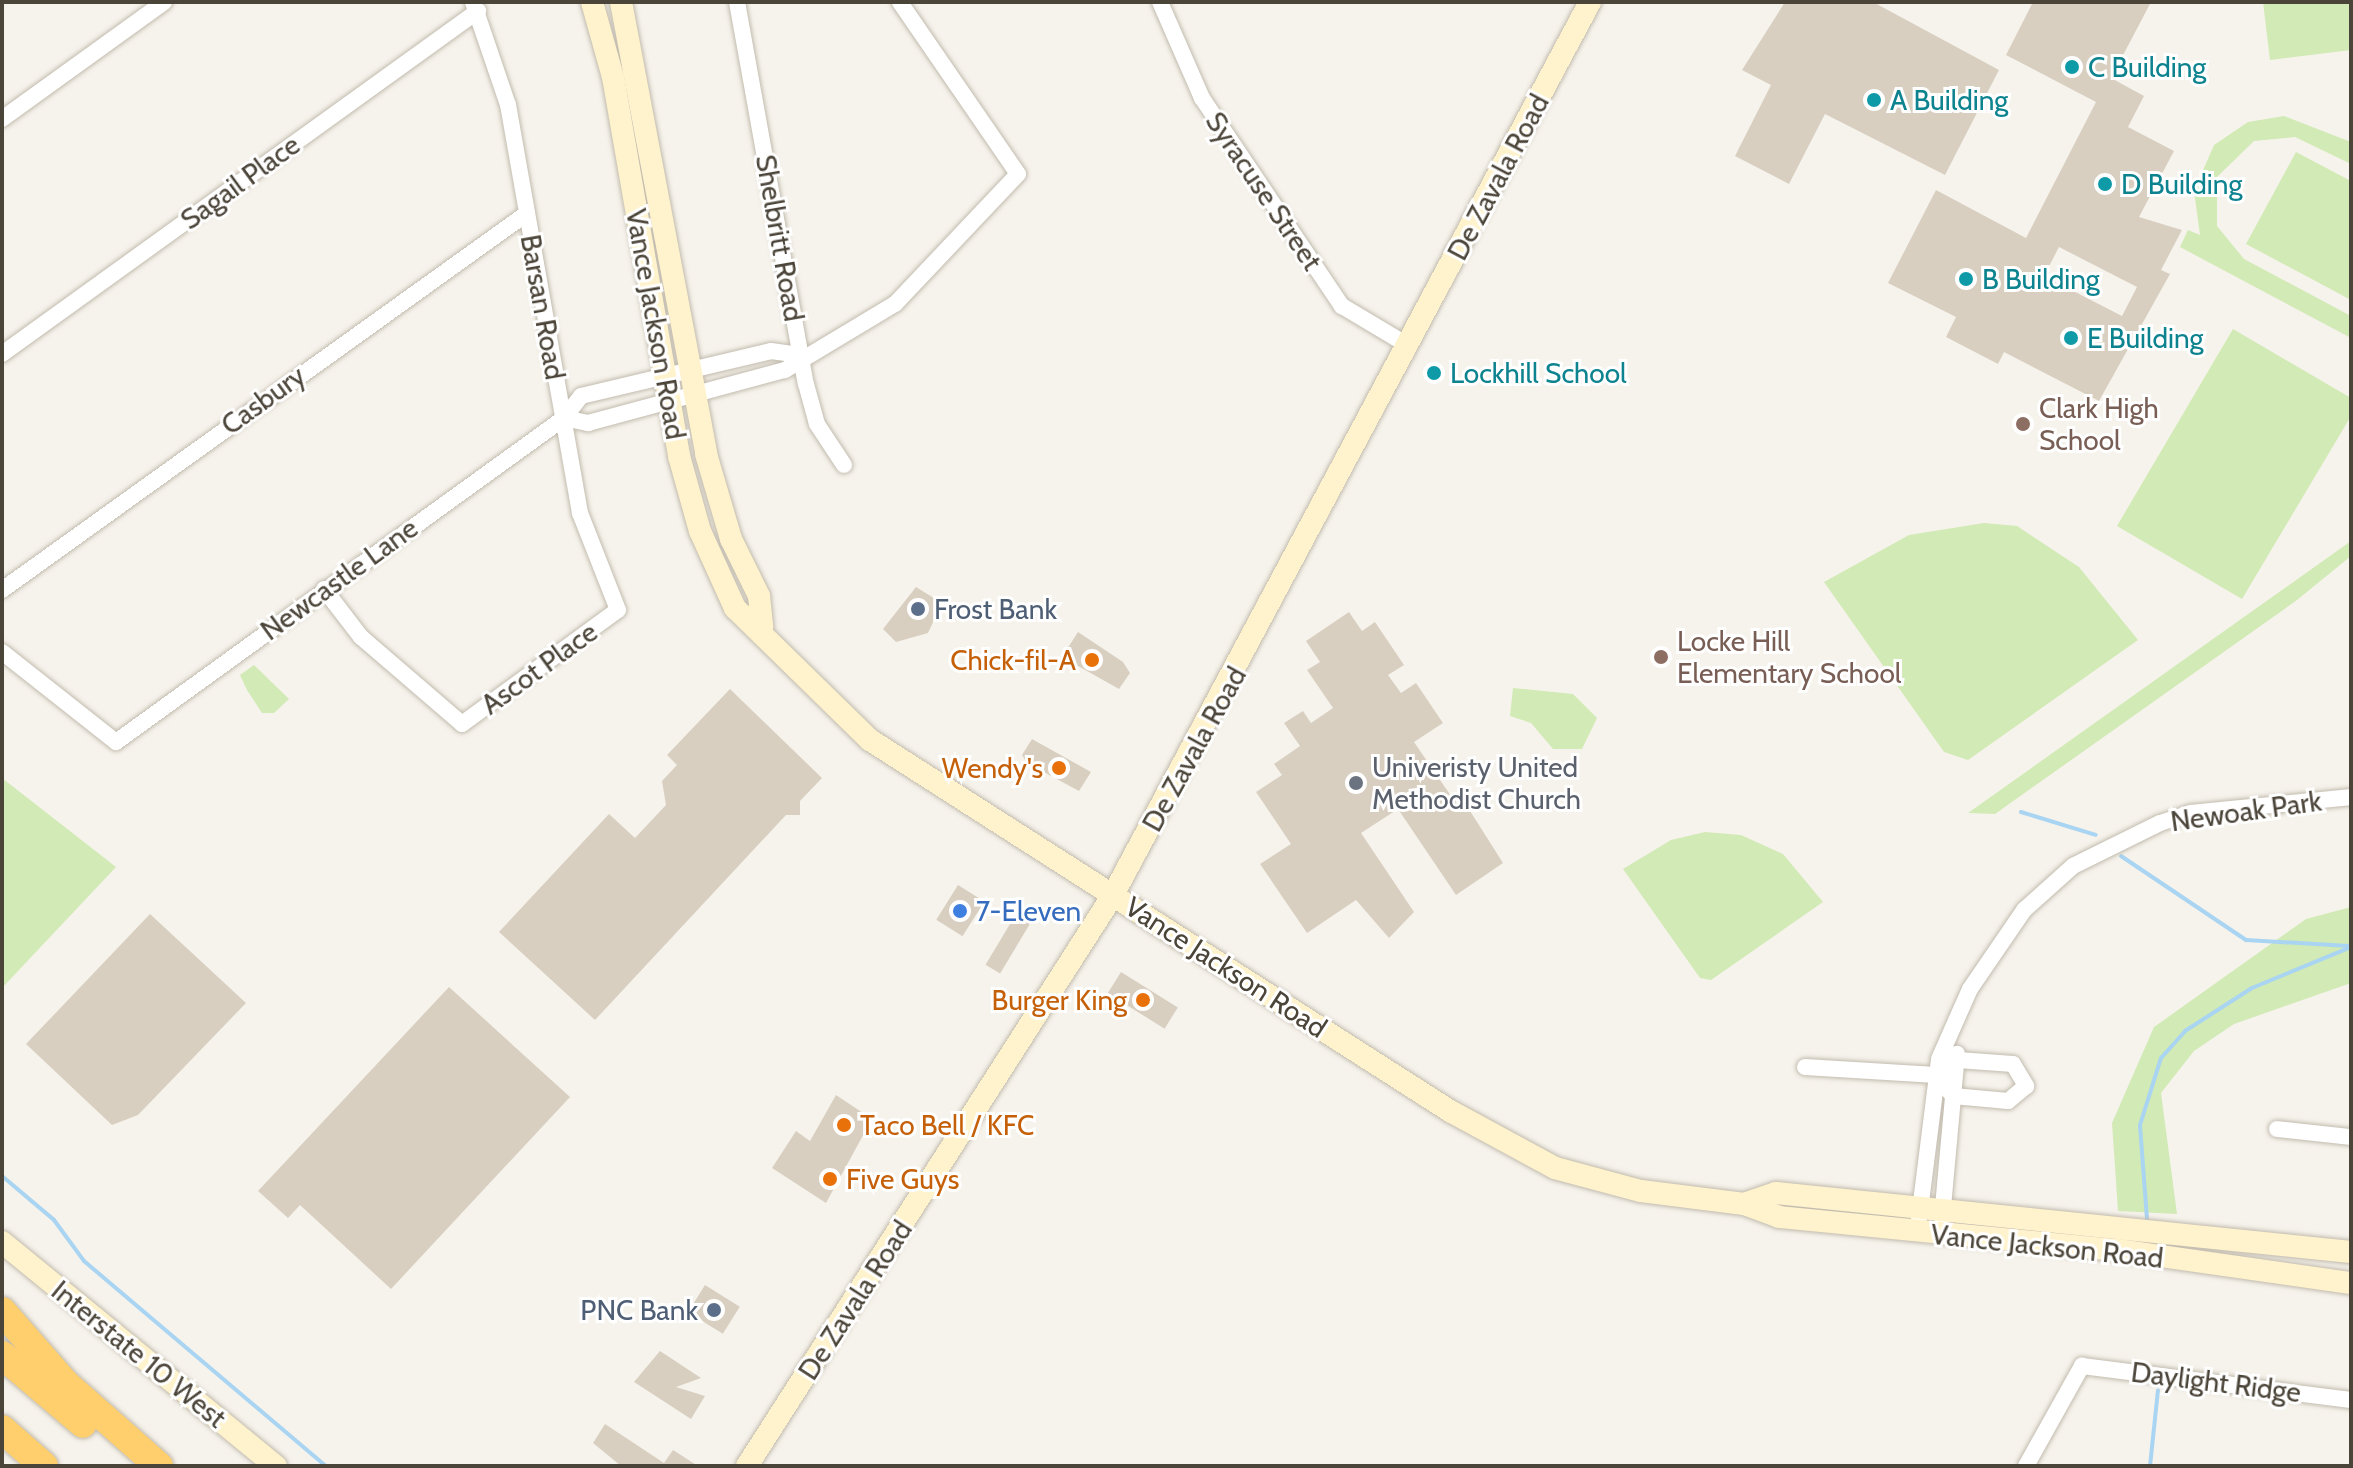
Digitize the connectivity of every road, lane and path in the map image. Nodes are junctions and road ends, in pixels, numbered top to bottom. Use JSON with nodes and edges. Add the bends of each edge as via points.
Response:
{"nodes":[{"id":1,"x":164,"y":2,"type":"edge"},
{"id":2,"x":592,"y":2,"type":"edge"},
{"id":3,"x":621,"y":2,"type":"edge"},
{"id":4,"x":737,"y":2,"type":"edge"},
{"id":5,"x":900,"y":2,"type":"edge"},
{"id":6,"x":1160,"y":2,"type":"edge"},
{"id":7,"x":1590,"y":2,"type":"edge"},
{"id":8,"x":475,"y":6,"type":"edge"},
{"id":9,"x":2,"y":119,"type":"edge"},
{"id":10,"x":526,"y":214,"type":"junction"},
{"id":11,"x":1409,"y":346,"type":"junction"},
{"id":12,"x":2,"y":354,"type":"edge"},
{"id":13,"x":753,"y":354,"type":"junction"},
{"id":14,"x":801,"y":355,"type":"junction"},
{"id":15,"x":691,"y":366,"type":"junction"},
{"id":16,"x":664,"y":371,"type":"junction"},
{"id":17,"x":756,"y":375,"type":"junction"},
{"id":18,"x":603,"y":388,"type":"junction"},
{"id":19,"x":696,"y":390,"type":"junction"},
{"id":20,"x":669,"y":397,"type":"junction"},
{"id":21,"x":612,"y":413,"type":"junction"},
{"id":22,"x":564,"y":418,"type":"junction"},
{"id":23,"x":844,"y":465,"type":"dead end"},
{"id":24,"x":324,"y":589,"type":"junction"},
{"id":25,"x":2,"y":590,"type":"edge"},
{"id":26,"x":618,"y":610,"type":"joint"},
{"id":27,"x":762,"y":627,"type":"junction"},
{"id":28,"x":2,"y":652,"type":"edge"},
{"id":29,"x":2351,"y":797,"type":"edge"},
{"id":30,"x":1113,"y":895,"type":"junction"},
{"id":31,"x":1955,"y":1035,"type":"junction"},
{"id":32,"x":1958,"y":1060,"type":"junction"},
{"id":33,"x":1805,"y":1067,"type":"dead end"},
{"id":34,"x":1936,"y":1075,"type":"junction"},
{"id":35,"x":1953,"y":1096,"type":"junction"},
{"id":36,"x":2277,"y":1129,"type":"dead end"},
{"id":37,"x":2351,"y":1137,"type":"edge"},
{"id":38,"x":1744,"y":1204,"type":"junction"},
{"id":39,"x":1931,"y":1210,"type":"junction"},
{"id":40,"x":1929,"y":1234,"type":"junction"},
{"id":41,"x":2,"y":1242,"type":"edge"},
{"id":42,"x":2351,"y":1252,"type":"edge"},
{"id":43,"x":2351,"y":1283,"type":"edge"},
{"id":44,"x":2,"y":1311,"type":"edge"},
{"id":45,"x":2,"y":1355,"type":"edge"},
{"id":46,"x":2351,"y":1400,"type":"edge"},
{"id":47,"x":2,"y":1431,"type":"edge"},
{"id":48,"x":42,"y":1464,"type":"edge"},
{"id":49,"x":132,"y":1466,"type":"edge"},
{"id":50,"x":159,"y":1466,"type":"edge"},
{"id":51,"x":276,"y":1466,"type":"edge"},
{"id":52,"x":747,"y":1466,"type":"edge"},
{"id":53,"x":2026,"y":1466,"type":"edge"}],
"edges":[{"from":1,"to":9,"type":"street"},
{"from":2,"to":16,"type":"main road","name":"Vance Jackson Road","via":[[613,77]]},
{"from":3,"to":15,"type":"main road","name":"Vance Jackson Road"},
{"from":4,"to":14,"type":"street","name":"Shelbritt Road"},
{"from":5,"to":14,"type":"street","name":"Newcastle Lane","via":[[1018,174],[895,304]]},
{"from":6,"to":11,"type":"street","name":"Syracuse Street","via":[[1202,98],[1342,306]]},
{"from":7,"to":11,"type":"main road","name":"De Zavala Road"},
{"from":8,"to":10,"type":"street","name":"Barsan Road","via":[[502,76]]},
{"from":8,"to":12,"type":"street","name":"Sagail Place"},
{"from":10,"to":22,"type":"street","name":"Barsan Road"},
{"from":10,"to":25,"type":"street","name":"Casbury"},
{"from":11,"to":30,"type":"main road","name":"De Zavala Road"},
{"from":13,"to":14,"type":"street","name":"Newcastle Lane"},
{"from":13,"to":15,"type":"street","name":"Newcastle Lane"},
{"from":13,"to":17,"type":"street"},
{"from":14,"to":17,"type":"street","name":"Newcastle Lane","via":[[785,370]]},
{"from":14,"to":23,"type":"street","name":"Shelbritt Road","via":[[817,424]]},
{"from":15,"to":16,"type":"street","name":"Newcastle Lane"},
{"from":15,"to":19,"type":"main road","name":"Vance Jackson Road"},
{"from":16,"to":18,"type":"street","name":"Newcastle Lane"},
{"from":16,"to":20,"type":"main road","name":"Vance Jackson Road"},
{"from":17,"to":19,"type":"street","name":"Newcastle Lane"},
{"from":18,"to":21,"type":"street"},
{"from":18,"to":22,"type":"street","name":"Newcastle Lane","via":[[581,396]]},
{"from":19,"to":20,"type":"street","name":"Newcastle Lane"},
{"from":19,"to":27,"type":"main road","name":"Vance Jackson Road","via":[[719,507],[759,596]]},
{"from":20,"to":21,"type":"street","name":"Newcastle Lane"},
{"from":20,"to":27,"type":"main road","name":"Vance Jackson Road","via":[[700,531],[735,608]]},
{"from":21,"to":22,"type":"street","name":"Newcastle Lane","via":[[588,423]]},
{"from":22,"to":24,"type":"street","name":"Newcastle Lane"},
{"from":22,"to":26,"type":"street","name":"Barsan Road","via":[[580,513]]},
{"from":24,"to":26,"type":"street","name":"Ascot Place","via":[[361,637],[462,724]]},
{"from":24,"to":28,"type":"street","name":"Newcastle Lane","via":[[116,742]]},
{"from":27,"to":30,"type":"main road","name":"Vance Jackson Road","via":[[817,693],[870,740]]},
{"from":29,"to":31,"type":"street","name":"Newoak Park","via":[[2191,813],[2099,850],[2047,888],[2003,936],[1970,989]]},
{"from":30,"to":38,"type":"main road","name":"Vance Jackson Road","via":[[1506,1146],[1611,1184]]},
{"from":30,"to":52,"type":"main road","name":"De Zavala Road"},
{"from":31,"to":32,"type":"street","name":"Newoak Park"},
{"from":31,"to":34,"type":"street","name":"Newoak Park"},
{"from":32,"to":34,"type":"street"},
{"from":32,"to":35,"type":"street","name":"Newoak Park"},
{"from":32,"to":35,"type":"street","via":[[2013,1064],[2026,1086],[2008,1101]]},
{"from":33,"to":34,"type":"street"},
{"from":34,"to":35,"type":"street"},
{"from":34,"to":39,"type":"street","name":"Newoak Park"},
{"from":35,"to":39,"type":"street","name":"Newoak Park"},
{"from":36,"to":37,"type":"street"},
{"from":38,"to":39,"type":"main road","name":"Vance Jackson Road","via":[[1776,1193]]},
{"from":38,"to":40,"type":"main road","name":"Vance Jackson Road","via":[[1779,1217]]},
{"from":39,"to":40,"type":"street"},
{"from":39,"to":42,"type":"main road","name":"Vance Jackson Road"},
{"from":40,"to":43,"type":"main road","name":"Vance Jackson Road"},
{"from":41,"to":51,"type":"main road","name":"Interstate 10 West"},
{"from":44,"to":50,"type":"highway","via":[[66,1384]]},
{"from":45,"to":49,"type":"highway"},
{"from":46,"to":53,"type":"street","name":"Daylight Ridge","via":[[2082,1366]]},
{"from":47,"to":48,"type":"highway"}]}
